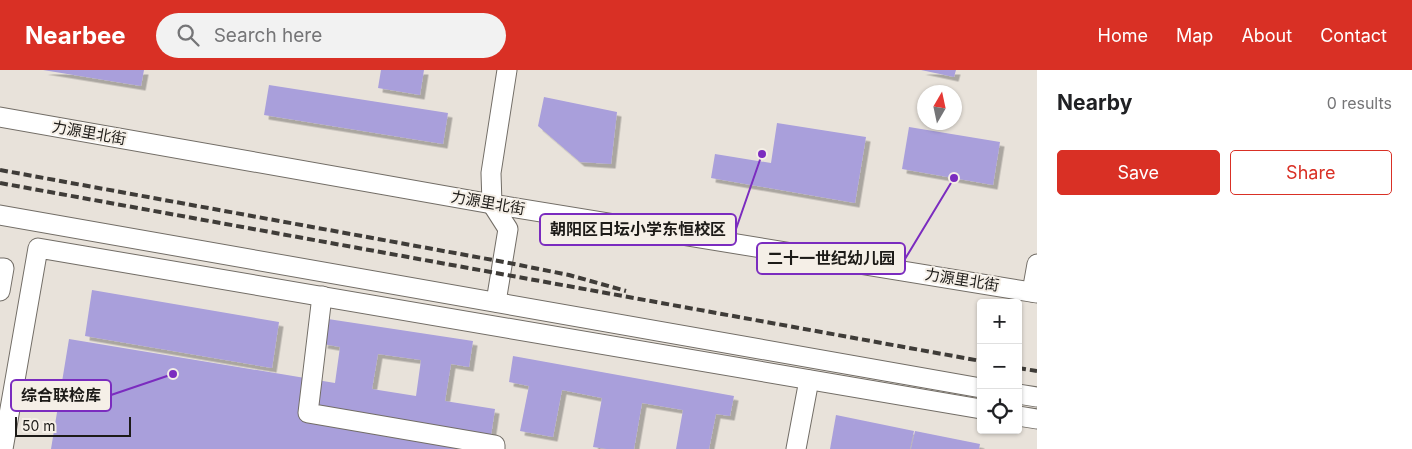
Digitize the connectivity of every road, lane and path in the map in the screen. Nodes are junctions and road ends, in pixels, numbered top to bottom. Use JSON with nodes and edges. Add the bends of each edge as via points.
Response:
{"nodes":[{"id":1,"x":507,"y":70,"type":"edge"},
{"id":2,"x":0,"y":117,"type":"edge"},
{"id":3,"x":492,"y":204,"type":"junction"},
{"id":4,"x":0,"y":215,"type":"edge"},
{"id":5,"x":1037,"y":264,"type":"edge"},
{"id":6,"x":0,"y":268,"type":"edge"},
{"id":7,"x":0,"y":291,"type":"edge"},
{"id":8,"x":1034,"y":292,"type":"edge"},
{"id":9,"x":322,"y":296,"type":"junction"},
{"id":10,"x":496,"y":302,"type":"junction"},
{"id":11,"x":809,"y":380,"type":"junction"},
{"id":12,"x":977,"y":387,"type":"edge"},
{"id":13,"x":1022,"y":395,"type":"edge"},
{"id":14,"x":1037,"y":397,"type":"edge"},
{"id":15,"x":977,"y":408,"type":"edge"},
{"id":16,"x":1022,"y":417,"type":"edge"},
{"id":17,"x":1037,"y":419,"type":"edge"},
{"id":18,"x":3,"y":449,"type":"edge"},
{"id":19,"x":495,"y":449,"type":"edge"},
{"id":20,"x":796,"y":449,"type":"edge"}],
"edges":[{"from":1,"to":3,"type":"street","via":[[491,173]]},
{"from":2,"to":3,"type":"street","name":"力源里北街"},
{"from":3,"to":8,"type":"street","name":"力源里北街"},
{"from":3,"to":10,"type":"street","via":[[508,229]]},
{"from":4,"to":10,"type":"street"},
{"from":5,"to":8,"type":"street"},
{"from":6,"to":7,"type":"street","via":[[4,268]]},
{"from":9,"to":11,"type":"street"},
{"from":9,"to":18,"type":"street","via":[[38,248]]},
{"from":9,"to":19,"type":"street","via":[[308,413],[495,445]]},
{"from":10,"to":12,"type":"street"},
{"from":11,"to":15,"type":"street"},
{"from":11,"to":20,"type":"street"},
{"from":13,"to":14,"type":"street"},
{"from":16,"to":17,"type":"street"}]}
